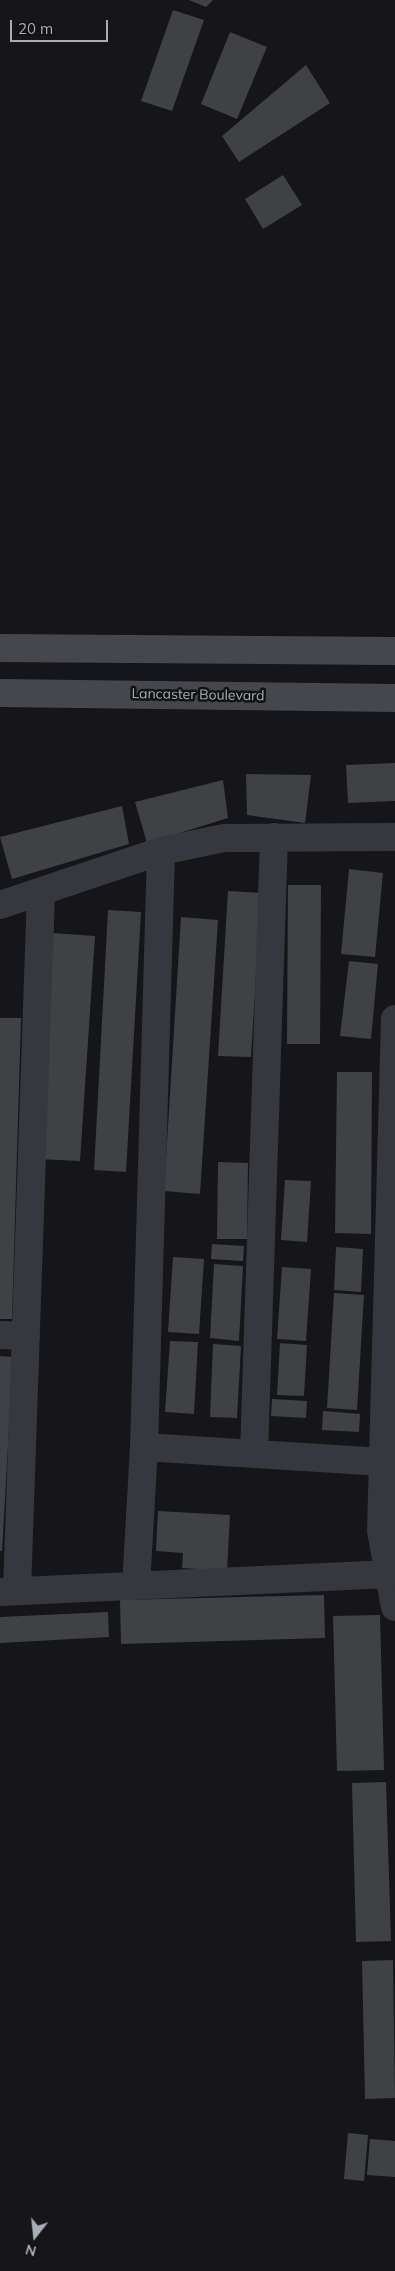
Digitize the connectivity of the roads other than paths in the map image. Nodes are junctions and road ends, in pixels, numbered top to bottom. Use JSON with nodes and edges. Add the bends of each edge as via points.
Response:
{"nodes":[{"id":1,"x":0,"y":648,"type":"edge"},
{"id":2,"x":395,"y":651,"type":"edge"},
{"id":3,"x":0,"y":693,"type":"edge"},
{"id":4,"x":395,"y":698,"type":"edge"},
{"id":5,"x":274,"y":837,"type":"junction"},
{"id":6,"x":395,"y":837,"type":"edge"},
{"id":7,"x":161,"y":851,"type":"junction"},
{"id":8,"x":41,"y":892,"type":"junction"},
{"id":9,"x":0,"y":905,"type":"edge"},
{"id":10,"x":395,"y":1019,"type":"edge"},
{"id":11,"x":13,"y":1336,"type":"edge"},
{"id":12,"x":144,"y":1447,"type":"junction"},
{"id":13,"x":254,"y":1454,"type":"junction"},
{"id":14,"x":383,"y":1462,"type":"junction"},
{"id":15,"x":388,"y":1532,"type":"edge"},
{"id":16,"x":390,"y":1574,"type":"junction"},
{"id":17,"x":136,"y":1586,"type":"junction"},
{"id":18,"x":8,"y":1592,"type":"edge"},
{"id":19,"x":395,"y":1607,"type":"edge"}],
"edges":[{"from":1,"to":2,"type":"main road"},
{"from":3,"to":4,"type":"main road","name":"Lancaster Boulevard"},
{"from":5,"to":6,"type":"street"},
{"from":5,"to":7,"type":"street","via":[[224,838]]},
{"from":5,"to":13,"type":"street"},
{"from":7,"to":8,"type":"street"},
{"from":7,"to":12,"type":"street"},
{"from":8,"to":9,"type":"street"},
{"from":8,"to":11,"type":"street"},
{"from":10,"to":14,"type":"street"},
{"from":11,"to":18,"type":"street"},
{"from":12,"to":13,"type":"street"},
{"from":12,"to":17,"type":"street"},
{"from":13,"to":14,"type":"street"},
{"from":14,"to":15,"type":"street"},
{"from":15,"to":16,"type":"street"},
{"from":16,"to":17,"type":"street"},
{"from":16,"to":19,"type":"street"},
{"from":17,"to":18,"type":"street"}]}
